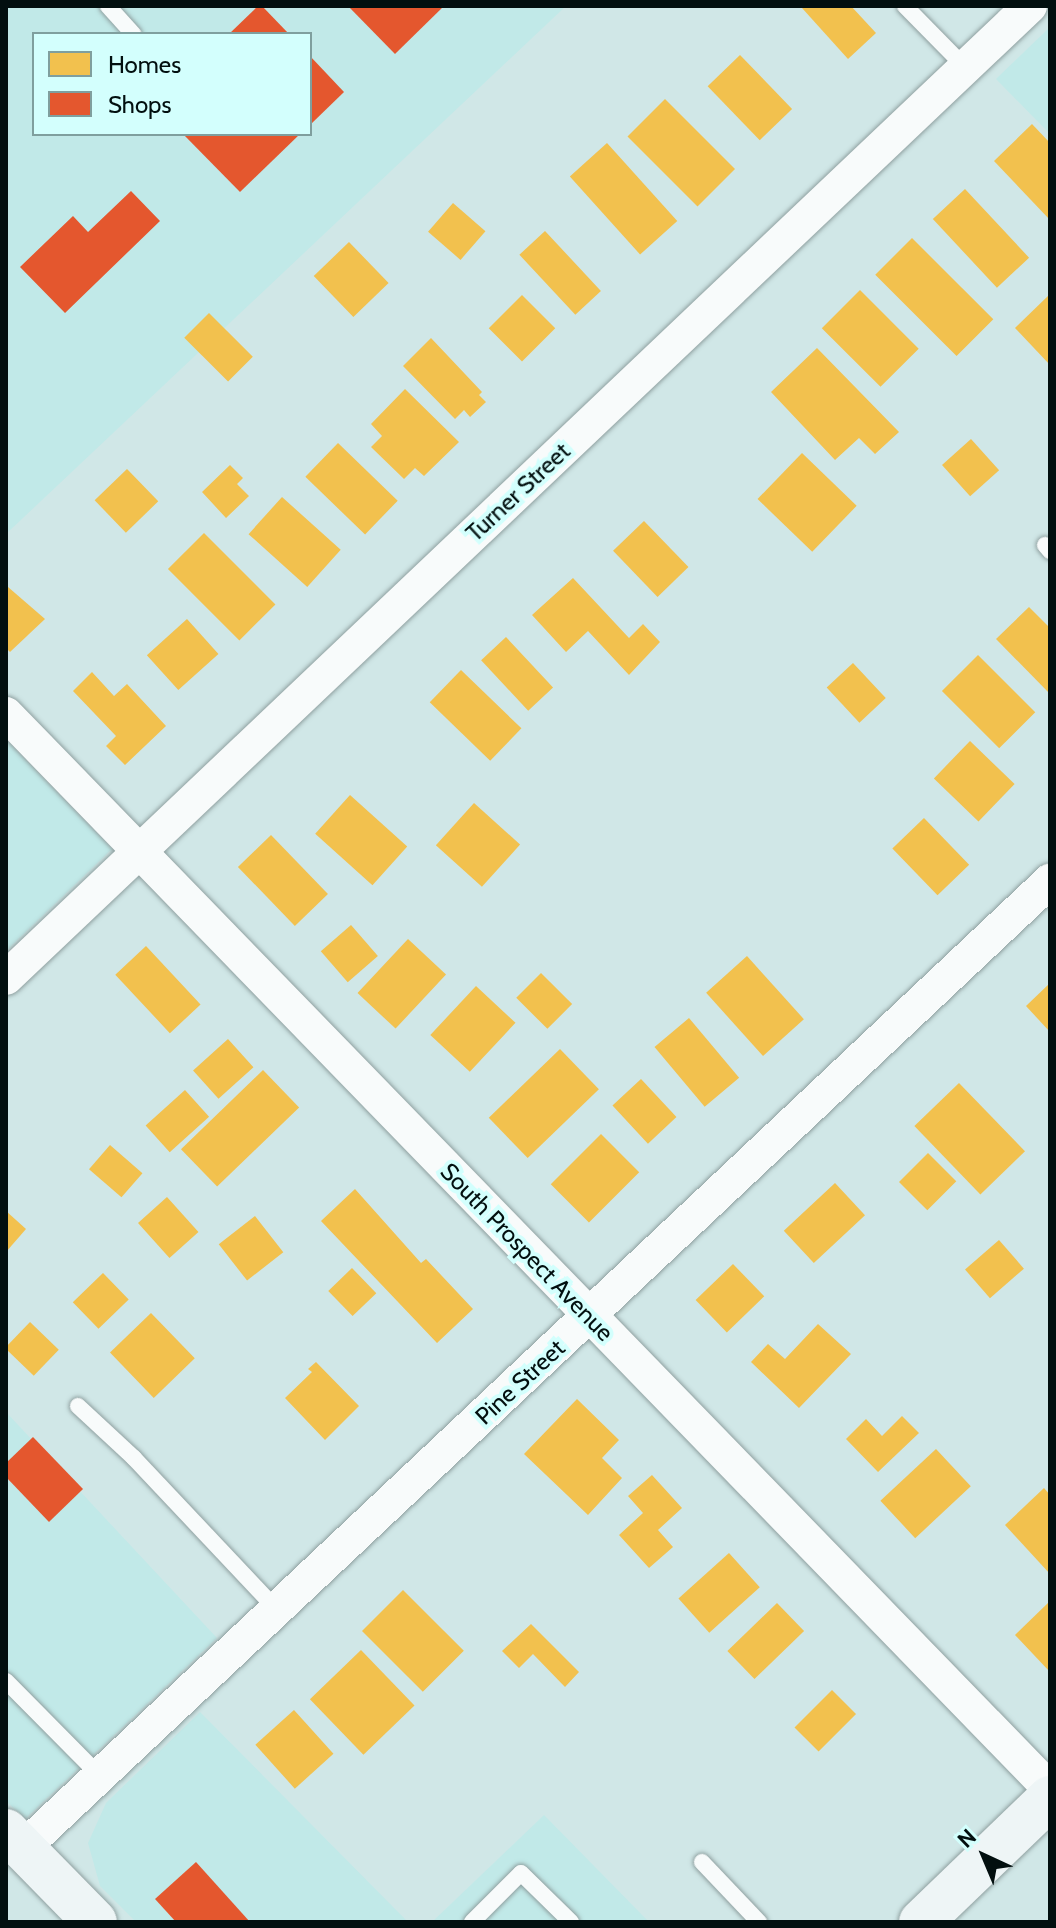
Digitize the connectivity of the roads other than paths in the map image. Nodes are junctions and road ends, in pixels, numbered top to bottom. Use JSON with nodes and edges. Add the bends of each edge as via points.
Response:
{"nodes":[{"id":1,"x":108,"y":6,"type":"edge"},
{"id":2,"x":905,"y":6,"type":"edge"},
{"id":3,"x":1030,"y":6,"type":"edge"},
{"id":4,"x":131,"y":32,"type":"edge"},
{"id":5,"x":966,"y":68,"type":"junction"},
{"id":6,"x":6,"y":714,"type":"edge"},
{"id":7,"x":139,"y":852,"type":"junction"},
{"id":8,"x":1050,"y":881,"type":"edge"},
{"id":9,"x":6,"y":978,"type":"edge"},
{"id":10,"x":589,"y":1316,"type":"junction"},
{"id":11,"x":78,"y":1406,"type":"dead end"},
{"id":12,"x":277,"y":1610,"type":"junction"},
{"id":13,"x":6,"y":1681,"type":"edge"},
{"id":14,"x":100,"y":1776,"type":"junction"},
{"id":15,"x":1050,"y":1789,"type":"edge"},
{"id":16,"x":1050,"y":1798,"type":"edge"},
{"id":17,"x":14,"y":1839,"type":"edge"},
{"id":18,"x":702,"y":1862,"type":"dead end"},
{"id":19,"x":95,"y":1922,"type":"edge"},
{"id":20,"x":472,"y":1922,"type":"edge"},
{"id":21,"x":571,"y":1922,"type":"edge"},
{"id":22,"x":759,"y":1922,"type":"edge"},
{"id":23,"x":921,"y":1922,"type":"edge"}],
"edges":[{"from":1,"to":4,"type":"lane"},
{"from":2,"to":5,"type":"lane"},
{"from":3,"to":5,"type":"street","name":"Turner Street"},
{"from":5,"to":7,"type":"street","name":"Turner Street"},
{"from":6,"to":7,"type":"street","name":"South Prospect Avenue"},
{"from":7,"to":9,"type":"street","name":"Turner Street"},
{"from":7,"to":10,"type":"street","name":"South Prospect Avenue"},
{"from":8,"to":10,"type":"street","name":"Pine Street"},
{"from":10,"to":12,"type":"street","name":"Pine Street"},
{"from":10,"to":15,"type":"street","name":"South Prospect Avenue"},
{"from":11,"to":12,"type":"lane"},
{"from":12,"to":14,"type":"street","name":"Pine Street"},
{"from":13,"to":14,"type":"lane"},
{"from":14,"to":17,"type":"street","name":"Pine Street"},
{"from":16,"to":23,"type":"street"},
{"from":17,"to":19,"type":"street"},
{"from":18,"to":22,"type":"lane"},
{"from":20,"to":21,"type":"lane","via":[[521,1873]]}]}
